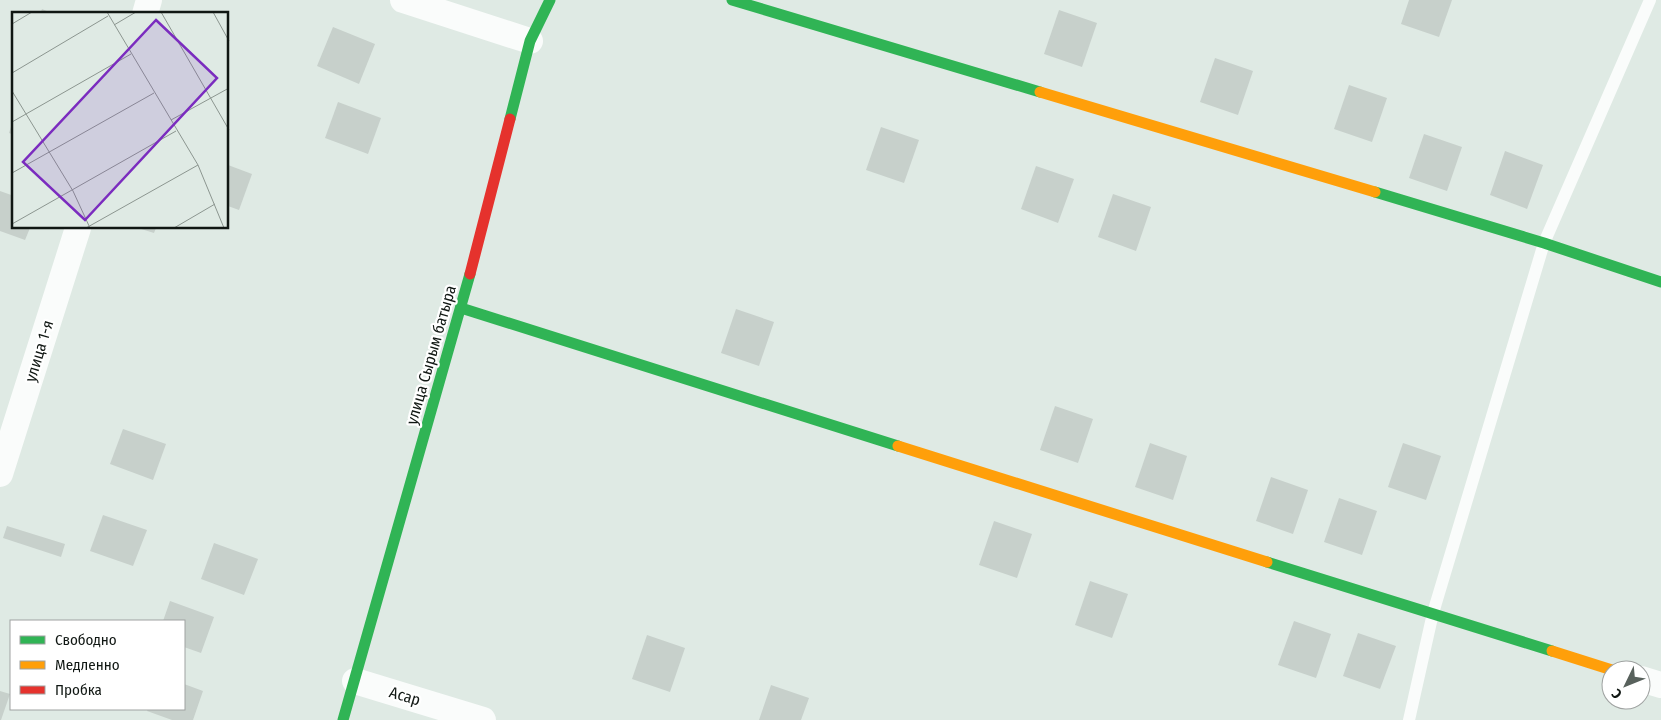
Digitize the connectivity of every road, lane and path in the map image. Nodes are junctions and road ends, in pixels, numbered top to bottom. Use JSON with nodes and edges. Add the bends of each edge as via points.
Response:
{"nodes":[{"id":1,"x":403,"y":0,"type":"edge"},
{"id":2,"x":550,"y":0,"type":"edge"},
{"id":3,"x":732,"y":0,"type":"edge"},
{"id":4,"x":1650,"y":0,"type":"edge"},
{"id":5,"x":530,"y":41,"type":"junction"},
{"id":6,"x":78,"y":229,"type":"edge"},
{"id":7,"x":1544,"y":243,"type":"junction"},
{"id":8,"x":1661,"y":282,"type":"edge"},
{"id":9,"x":461,"y":308,"type":"junction"},
{"id":10,"x":0,"y":474,"type":"edge"},
{"id":11,"x":1433,"y":613,"type":"junction"},
{"id":12,"x":1601,"y":666,"type":"edge"},
{"id":13,"x":355,"y":681,"type":"junction"},
{"id":14,"x":343,"y":720,"type":"edge"},
{"id":15,"x":483,"y":720,"type":"edge"},
{"id":16,"x":1409,"y":720,"type":"edge"}],
"edges":[{"from":1,"to":5,"type":"street"},
{"from":2,"to":5,"type":"street","name":"улица Сырым батыра"},
{"from":3,"to":7,"type":"street"},
{"from":4,"to":7,"type":"lane"},
{"from":5,"to":9,"type":"street","name":"улица Сырым батыра"},
{"from":6,"to":10,"type":"street","name":"улица 1-я"},
{"from":7,"to":8,"type":"street"},
{"from":7,"to":11,"type":"lane"},
{"from":9,"to":11,"type":"street"},
{"from":9,"to":13,"type":"street","name":"улица Сырым батыра"},
{"from":11,"to":12,"type":"street"},
{"from":11,"to":16,"type":"lane"},
{"from":13,"to":14,"type":"street","name":"улица Сырым батыра"},
{"from":13,"to":15,"type":"street","name":"Асар"}]}
